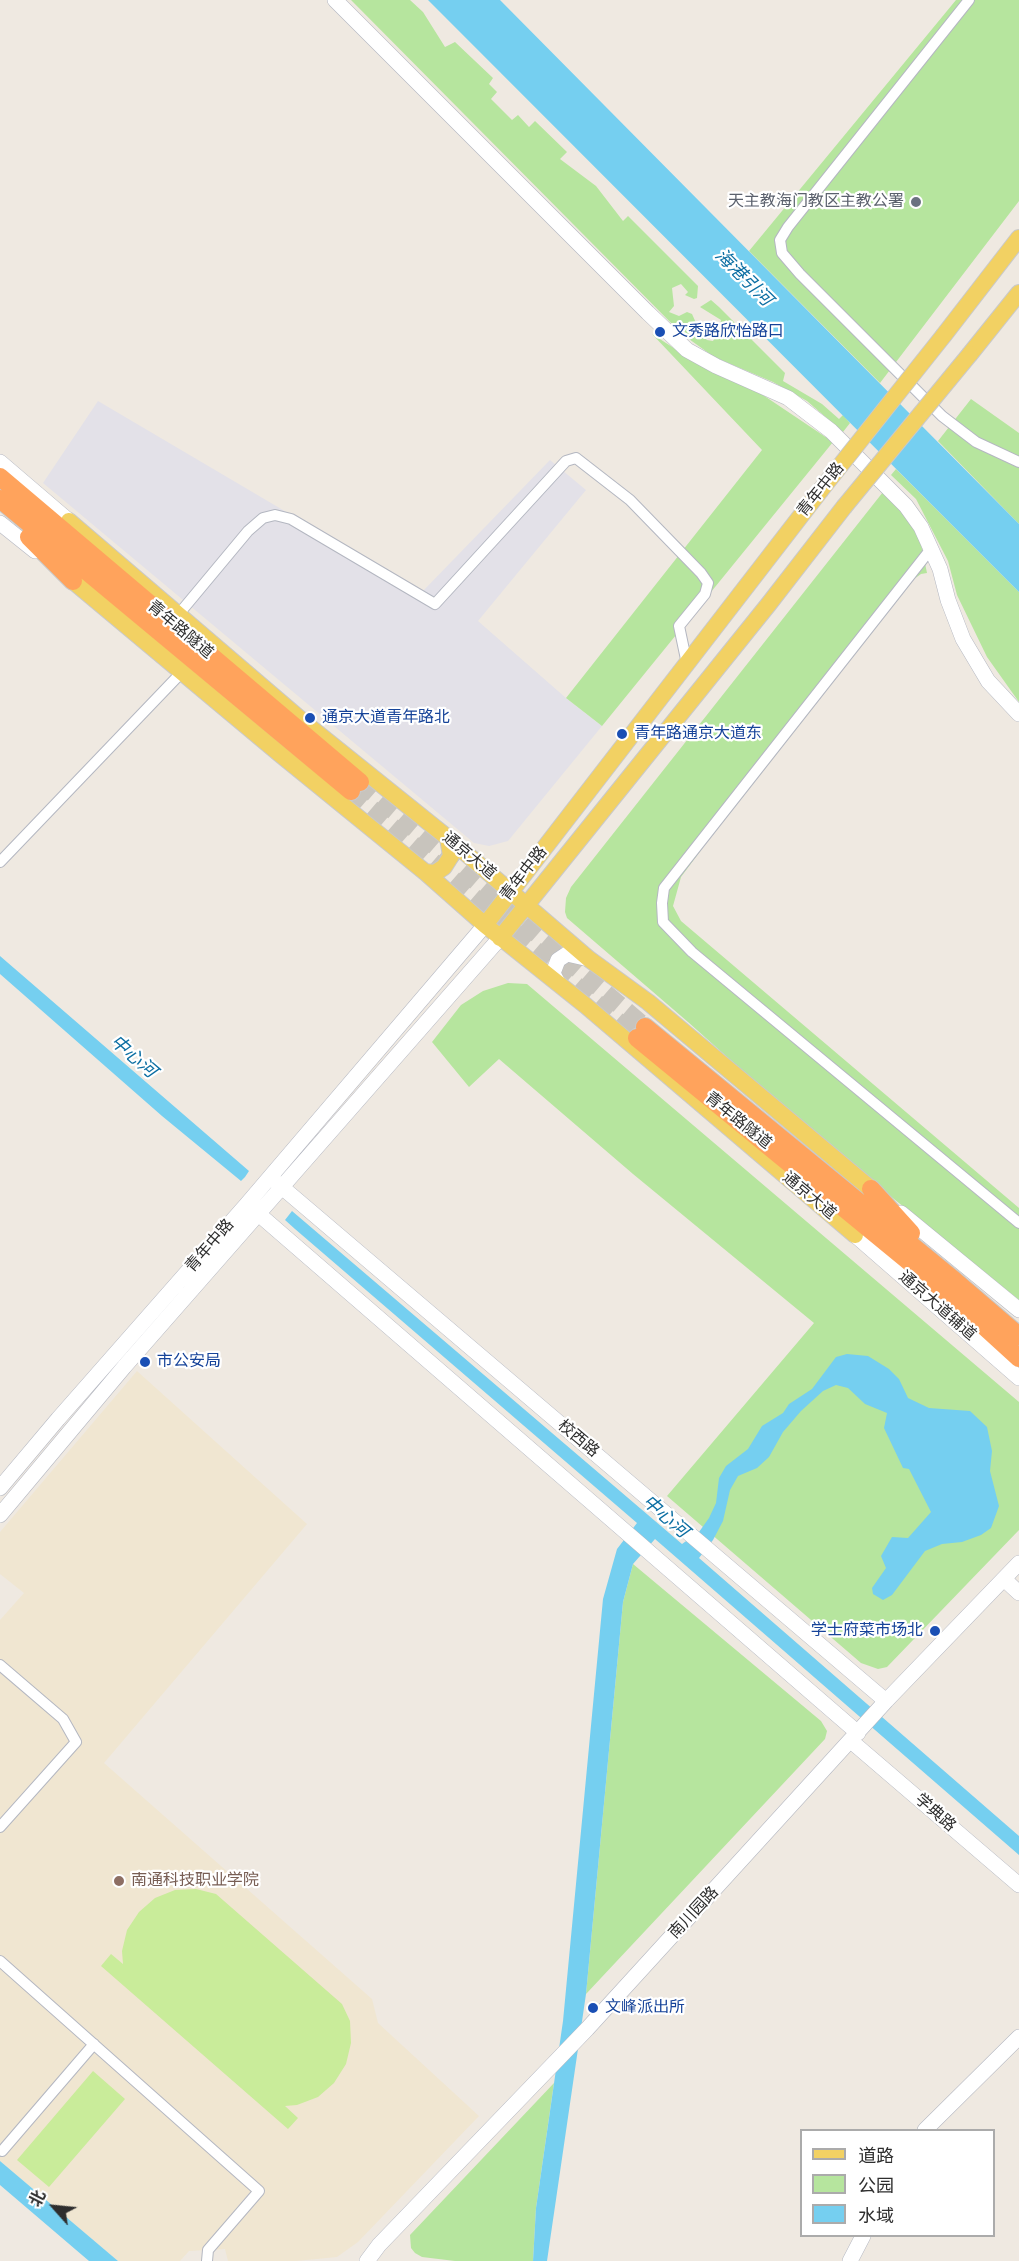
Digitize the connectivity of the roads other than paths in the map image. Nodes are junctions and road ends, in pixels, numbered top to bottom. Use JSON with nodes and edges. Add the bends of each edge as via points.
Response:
{"nodes":[{"id":1,"x":336,"y":0,"type":"edge"},
{"id":2,"x":969,"y":0,"type":"edge"},
{"id":3,"x":1019,"y":238,"type":"edge"},
{"id":4,"x":1019,"y":293,"type":"edge"},
{"id":5,"x":0,"y":462,"type":"edge"},
{"id":6,"x":1019,"y":462,"type":"edge"},
{"id":7,"x":0,"y":471,"type":"edge"},
{"id":8,"x":0,"y":477,"type":"edge"},
{"id":9,"x":0,"y":499,"type":"edge"},
{"id":10,"x":0,"y":508,"type":"edge"},
{"id":11,"x":69,"y":520,"type":"junction"},
{"id":12,"x":0,"y":523,"type":"edge"},
{"id":13,"x":930,"y":550,"type":"junction"},
{"id":14,"x":73,"y":581,"type":"junction"},
{"id":15,"x":178,"y":615,"type":"junction"},
{"id":16,"x":687,"y":664,"type":"junction"},
{"id":17,"x":182,"y":672,"type":"junction"},
{"id":18,"x":1019,"y":714,"type":"edge"},
{"id":19,"x":448,"y":838,"type":"junction"},
{"id":20,"x":0,"y":862,"type":"edge"},
{"id":21,"x":425,"y":872,"type":"junction"},
{"id":22,"x":511,"y":891,"type":"junction"},
{"id":23,"x":528,"y":906,"type":"junction"},
{"id":24,"x":485,"y":925,"type":"junction"},
{"id":25,"x":500,"y":938,"type":"junction"},
{"id":26,"x":588,"y":959,"type":"junction"},
{"id":27,"x":558,"y":983,"type":"junction"},
{"id":28,"x":641,"y":1032,"type":"tunnel mouth"},
{"id":29,"x":270,"y":1177,"type":"junction"},
{"id":30,"x":282,"y":1187,"type":"junction"},
{"id":31,"x":872,"y":1189,"type":"junction"},
{"id":32,"x":253,"y":1209,"type":"junction"},
{"id":33,"x":1019,"y":1222,"type":"edge"},
{"id":34,"x":855,"y":1235,"type":"junction"},
{"id":35,"x":953,"y":1288,"type":"junction"},
{"id":36,"x":1019,"y":1310,"type":"edge"},
{"id":37,"x":1019,"y":1336,"type":"edge"},
{"id":38,"x":1019,"y":1358,"type":"edge"},
{"id":39,"x":1019,"y":1378,"type":"edge"},
{"id":40,"x":0,"y":1488,"type":"edge"},
{"id":41,"x":0,"y":1515,"type":"edge"},
{"id":42,"x":1019,"y":1563,"type":"edge"},
{"id":43,"x":1004,"y":1579,"type":"junction"},
{"id":44,"x":1019,"y":1593,"type":"edge"},
{"id":45,"x":0,"y":1665,"type":"edge"},
{"id":46,"x":883,"y":1705,"type":"junction"},
{"id":47,"x":857,"y":1734,"type":"junction"},
{"id":48,"x":0,"y":1827,"type":"edge"},
{"id":49,"x":1019,"y":1885,"type":"edge"},
{"id":50,"x":0,"y":1961,"type":"edge"},
{"id":51,"x":1019,"y":2037,"type":"edge"},
{"id":52,"x":94,"y":2044,"type":"junction"},
{"id":53,"x":927,"y":2129,"type":"edge"},
{"id":54,"x":2,"y":2151,"type":"dead end"},
{"id":55,"x":863,"y":2237,"type":"edge"},
{"id":56,"x":207,"y":2261,"type":"edge"},
{"id":57,"x":367,"y":2261,"type":"edge"},
{"id":58,"x":850,"y":2261,"type":"edge"}],
"edges":[{"from":1,"to":13,"type":"street","via":[[687,350],[788,398],[831,431],[906,506],[921,527]]},
{"from":2,"to":6,"type":"street","via":[[780,240],[782,253],[800,274],[942,416],[976,442]]},
{"from":3,"to":16,"type":"main road","name":"青年中路","bridge":true},
{"from":4,"to":23,"type":"main road","name":"青年中路","bridge":true},
{"from":5,"to":11,"type":"street"},
{"from":7,"to":11,"type":"highway"},
{"from":8,"to":9,"type":"highway","name":"青年路隧道","via":[[355,787]]},
{"from":10,"to":14,"type":"highway"},
{"from":11,"to":15,"type":"main road","name":"通京大道"},
{"from":12,"to":14,"type":"street"},
{"from":13,"to":18,"type":"street","via":[[963,639],[988,681]]},
{"from":13,"to":33,"type":"street","via":[[664,888],[663,921],[701,959]]},
{"from":14,"to":17,"type":"main road","name":"通京大道"},
{"from":15,"to":16,"type":"street","via":[[248,531],[263,518],[275,514],[291,519],[435,604],[566,461],[576,458],[630,500],[708,583],[705,594],[680,626]]},
{"from":15,"to":19,"type":"main road","name":"通京大道"},
{"from":16,"to":22,"type":"main road","name":"青年中路"},
{"from":17,"to":20,"type":"street"},
{"from":17,"to":21,"type":"main road","name":"通京大道"},
{"from":19,"to":21,"type":"main road","via":[[451,856],[444,867],[435,873]]},
{"from":19,"to":22,"type":"main road","name":"通京大道"},
{"from":21,"to":24,"type":"main road","name":"通京大道"},
{"from":22,"to":23,"type":"main road","name":"通京大道"},
{"from":22,"to":24,"type":"main road","name":"青年中路"},
{"from":23,"to":25,"type":"main road","name":"青年中路"},
{"from":23,"to":26,"type":"main road","name":"通京大道"},
{"from":24,"to":25,"type":"main road","name":"通京大道"},
{"from":24,"to":29,"type":"street","name":"青年中路"},
{"from":25,"to":27,"type":"main road","name":"通京大道"},
{"from":25,"to":30,"type":"street","name":"青年中路"},
{"from":26,"to":27,"type":"street","via":[[567,954],[558,960],[553,973]]},
{"from":26,"to":31,"type":"main road","name":"通京大道","via":[[648,1002]]},
{"from":27,"to":34,"type":"main road","name":"通京大道"},
{"from":28,"to":35,"type":"highway","name":"青年路隧道"},
{"from":29,"to":30,"type":"street","name":"校西路"},
{"from":29,"to":32,"type":"street","name":"青年中路"},
{"from":30,"to":32,"type":"street","name":"青年中路"},
{"from":30,"to":46,"type":"street","name":"校西路","via":[[692,1536]]},
{"from":31,"to":35,"type":"highway"},
{"from":31,"to":36,"type":"street"},
{"from":32,"to":40,"type":"street","name":"青年中路","via":[[65,1410]]},
{"from":32,"to":41,"type":"street","name":"青年中路"},
{"from":32,"to":47,"type":"street"},
{"from":34,"to":35,"type":"highway"},
{"from":34,"to":39,"type":"street","name":"通京大道辅道"},
{"from":35,"to":37,"type":"highway"},
{"from":35,"to":38,"type":"highway"},
{"from":42,"to":43,"type":"street","name":"南川园路"},
{"from":43,"to":44,"type":"street"},
{"from":43,"to":46,"type":"street","name":"南川园路"},
{"from":45,"to":48,"type":"street","via":[[63,1719],[76,1742]]},
{"from":46,"to":47,"type":"street","name":"南川园路"},
{"from":47,"to":49,"type":"street","name":"学典路"},
{"from":47,"to":57,"type":"street","name":"南川园路","via":[[587,2029]]},
{"from":50,"to":52,"type":"street"},
{"from":51,"to":53,"type":"street"},
{"from":52,"to":54,"type":"street"},
{"from":52,"to":56,"type":"street","via":[[259,2191],[208,2250]]},
{"from":55,"to":58,"type":"street"}]}
